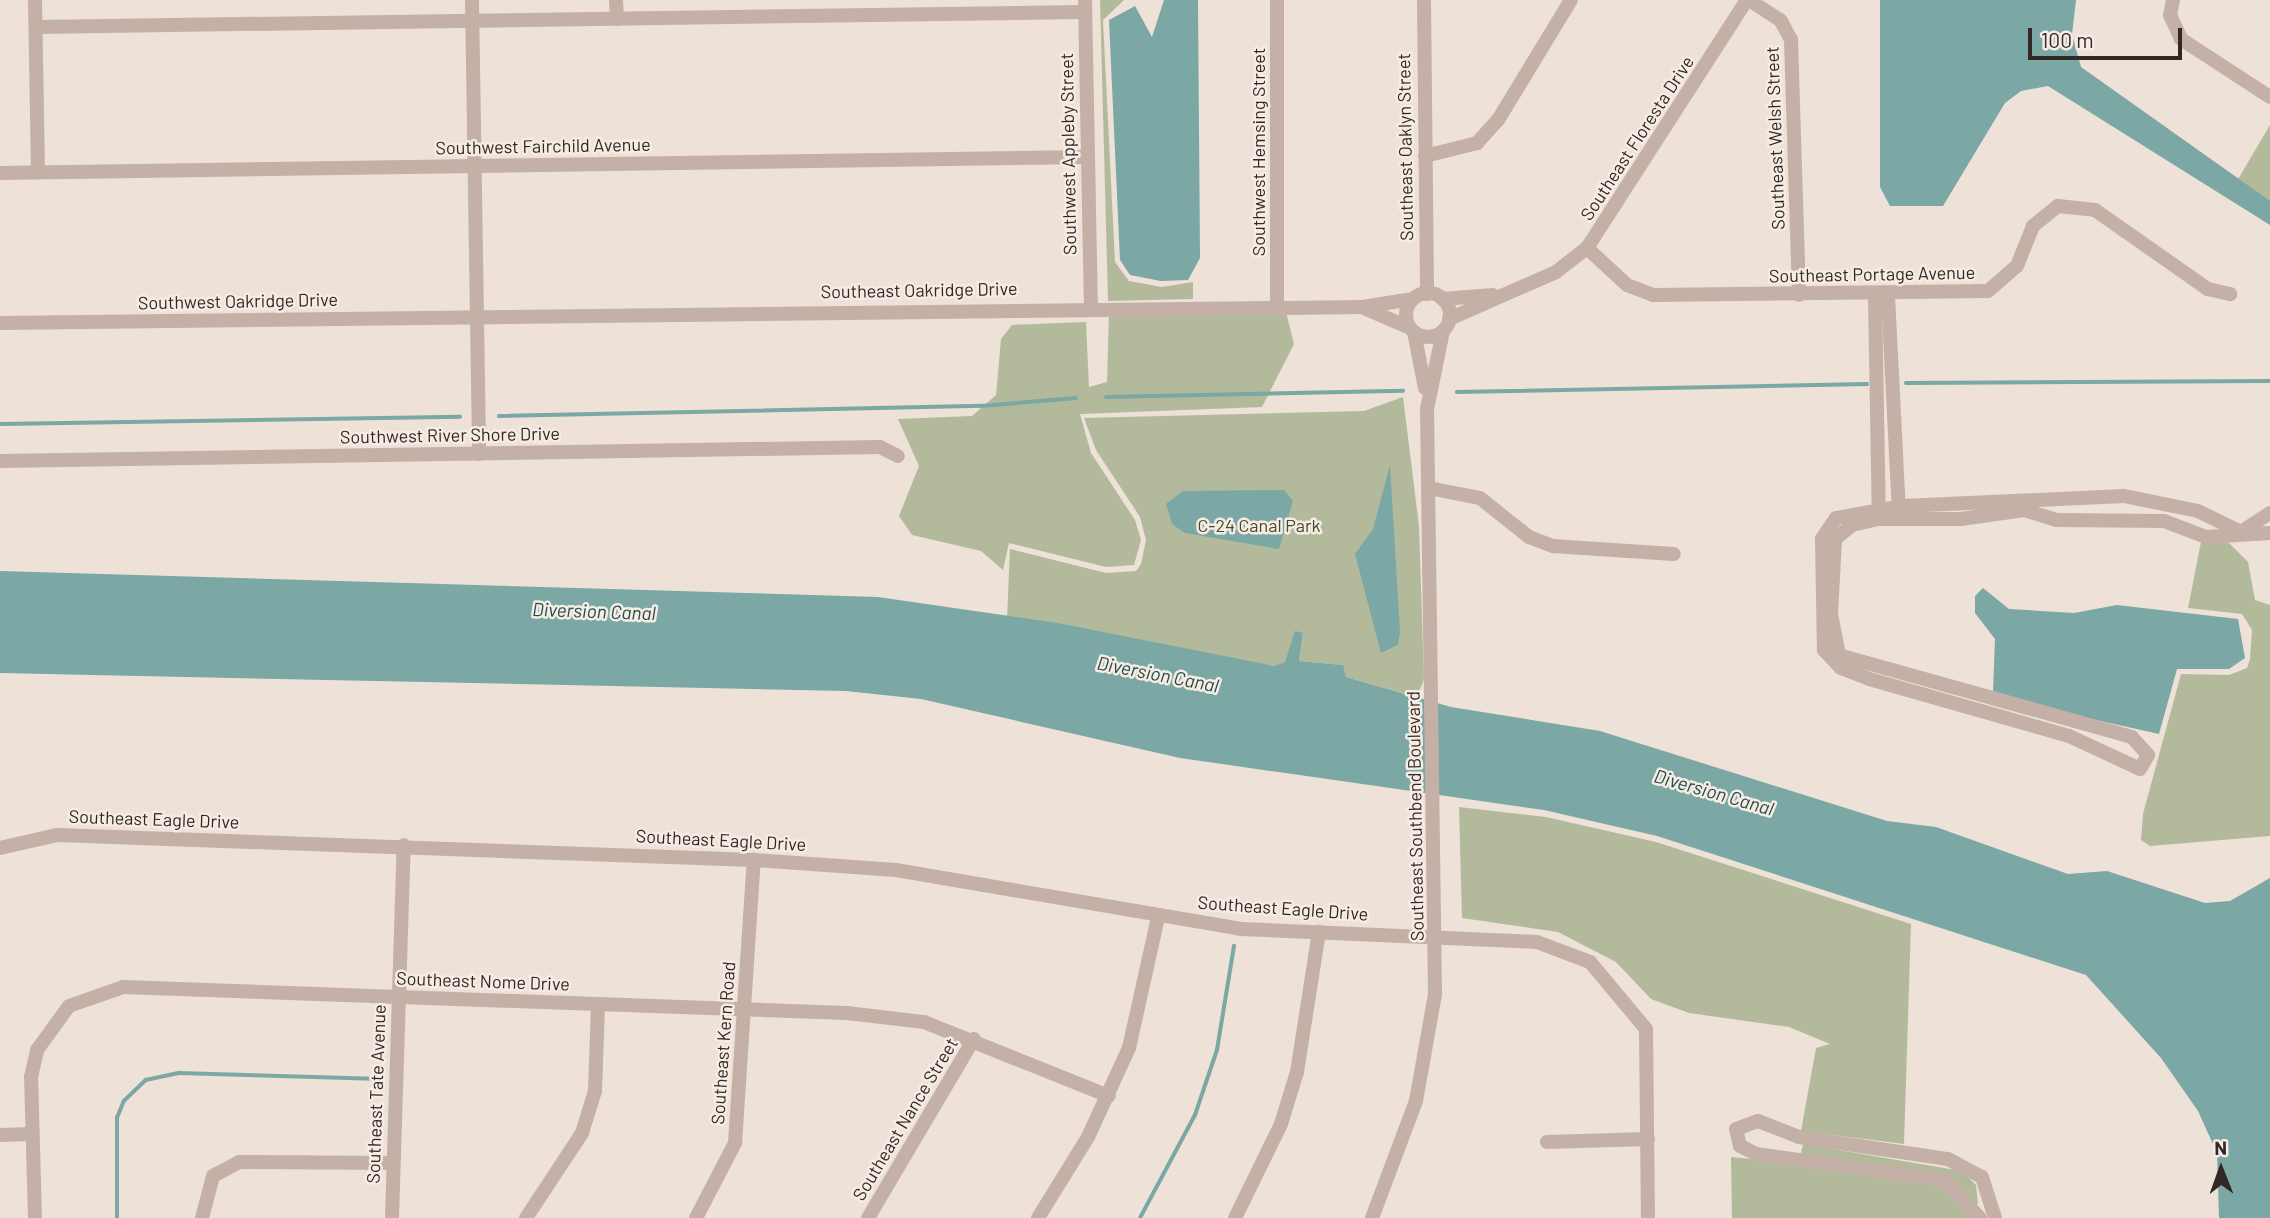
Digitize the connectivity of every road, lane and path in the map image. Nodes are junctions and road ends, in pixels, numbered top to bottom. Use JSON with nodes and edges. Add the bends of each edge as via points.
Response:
{"nodes":[{"id":1,"x":36,"y":0,"type":"edge"},
{"id":2,"x":472,"y":0,"type":"edge"},
{"id":3,"x":616,"y":0,"type":"edge"},
{"id":4,"x":761,"y":0,"type":"edge"},
{"id":5,"x":1277,"y":0,"type":"edge"},
{"id":6,"x":1424,"y":0,"type":"edge"},
{"id":7,"x":1571,"y":0,"type":"edge"},
{"id":8,"x":1748,"y":0,"type":"edge"},
{"id":9,"x":2173,"y":0,"type":"edge"},
{"id":10,"x":1085,"y":6,"type":"edge"},
{"id":11,"x":762,"y":16,"type":"junction"},
{"id":12,"x":617,"y":19,"type":"junction"},
{"id":13,"x":472,"y":21,"type":"junction"},
{"id":14,"x":36,"y":27,"type":"junction"},
{"id":15,"x":2270,"y":97,"type":"edge"},
{"id":16,"x":1426,"y":156,"type":"junction"},
{"id":17,"x":1087,"y":158,"type":"junction"},
{"id":18,"x":474,"y":166,"type":"junction"},
{"id":19,"x":38,"y":172,"type":"junction"},
{"id":20,"x":0,"y":173,"type":"edge"},
{"id":21,"x":1587,"y":248,"type":"junction"},
{"id":22,"x":2230,"y":294,"type":"dead end"},
{"id":23,"x":1502,"y":295,"type":"junction"},
{"id":24,"x":1799,"y":295,"type":"junction"},
{"id":25,"x":1881,"y":296,"type":"junction"},
{"id":26,"x":1420,"y":297,"type":"junction"},
{"id":27,"x":1442,"y":299,"type":"junction"},
{"id":28,"x":1277,"y":304,"type":"junction"},
{"id":29,"x":1091,"y":307,"type":"junction"},
{"id":30,"x":1362,"y":307,"type":"junction"},
{"id":31,"x":477,"y":317,"type":"junction"},
{"id":32,"x":0,"y":323,"type":"edge"},
{"id":33,"x":1446,"y":325,"type":"junction"},
{"id":34,"x":1412,"y":330,"type":"junction"},
{"id":35,"x":1884,"y":347,"type":"junction"},
{"id":36,"x":1427,"y":404,"type":"junction"},
{"id":37,"x":479,"y":454,"type":"junction"},
{"id":38,"x":898,"y":456,"type":"dead end"},
{"id":39,"x":0,"y":461,"type":"edge"},
{"id":40,"x":1429,"y":488,"type":"junction"},
{"id":41,"x":2112,"y":498,"type":"junction"},
{"id":42,"x":2013,"y":506,"type":"junction"},
{"id":43,"x":1899,"y":512,"type":"junction"},
{"id":44,"x":2270,"y":513,"type":"edge"},
{"id":45,"x":1878,"y":515,"type":"junction"},
{"id":46,"x":2111,"y":519,"type":"junction"},
{"id":47,"x":2270,"y":533,"type":"edge"},
{"id":48,"x":2241,"y":535,"type":"junction"},
{"id":49,"x":1674,"y":554,"type":"dead end"},
{"id":50,"x":2053,"y":725,"type":"junction"},
{"id":51,"x":404,"y":845,"type":"junction"},
{"id":52,"x":0,"y":848,"type":"edge"},
{"id":53,"x":754,"y":860,"type":"junction"},
{"id":54,"x":1158,"y":917,"type":"junction"},
{"id":55,"x":1319,"y":932,"type":"junction"},
{"id":56,"x":1436,"y":937,"type":"junction"},
{"id":57,"x":399,"y":998,"type":"junction"},
{"id":58,"x":598,"y":1005,"type":"junction"},
{"id":59,"x":744,"y":1009,"type":"junction"},
{"id":60,"x":974,"y":1039,"type":"junction"},
{"id":61,"x":1110,"y":1096,"type":"junction"},
{"id":62,"x":33,"y":1134,"type":"junction"},
{"id":63,"x":0,"y":1135,"type":"edge"},
{"id":64,"x":1799,"y":1137,"type":"junction"},
{"id":65,"x":1648,"y":1139,"type":"junction"},
{"id":66,"x":1547,"y":1142,"type":"dead end"},
{"id":67,"x":1795,"y":1157,"type":"junction"},
{"id":68,"x":391,"y":1163,"type":"junction"},
{"id":69,"x":1994,"y":1212,"type":"edge"},
{"id":70,"x":1979,"y":1214,"type":"edge"},
{"id":71,"x":34,"y":1218,"type":"edge"},
{"id":72,"x":202,"y":1218,"type":"edge"},
{"id":73,"x":392,"y":1218,"type":"edge"},
{"id":74,"x":526,"y":1218,"type":"edge"},
{"id":75,"x":696,"y":1218,"type":"edge"},
{"id":76,"x":868,"y":1218,"type":"edge"},
{"id":77,"x":1038,"y":1218,"type":"edge"},
{"id":78,"x":1235,"y":1218,"type":"edge"},
{"id":79,"x":1372,"y":1218,"type":"edge"},
{"id":80,"x":1648,"y":1218,"type":"edge"}],
"edges":[{"from":1,"to":14,"type":"street"},
{"from":2,"to":13,"type":"street"},
{"from":3,"to":12,"type":"street"},
{"from":4,"to":11,"type":"street"},
{"from":5,"to":28,"type":"street","name":"Southwest Hemsing Street"},
{"from":6,"to":16,"type":"street","name":"Southeast Oaklyn Street"},
{"from":7,"to":16,"type":"street","via":[[1498,120],[1477,143]]},
{"from":8,"to":21,"type":"street","name":"Southeast Floresta Drive"},
{"from":8,"to":24,"type":"street","name":"Southeast Welsh Street","via":[[1782,22],[1791,40]]},
{"from":9,"to":15,"type":"street","via":[[2171,15],[2181,38]]},
{"from":10,"to":11,"type":"street"},
{"from":10,"to":17,"type":"street","name":"Southwest Appleby Street"},
{"from":11,"to":12,"type":"street"},
{"from":12,"to":13,"type":"street"},
{"from":13,"to":14,"type":"street"},
{"from":13,"to":18,"type":"street"},
{"from":14,"to":19,"type":"street"},
{"from":16,"to":26,"type":"street","name":"Southeast Oaklyn Street"},
{"from":17,"to":18,"type":"street","name":"Southwest Fairchild Avenue"},
{"from":17,"to":29,"type":"street","name":"Southwest Appleby Street"},
{"from":18,"to":19,"type":"street","name":"Southwest Fairchild Avenue"},
{"from":18,"to":31,"type":"street"},
{"from":19,"to":20,"type":"street","name":"Southwest Fairchild Avenue"},
{"from":21,"to":23,"type":"street","name":"Southeast Floresta Drive","via":[[1556,272]]},
{"from":21,"to":24,"type":"street","name":"Southeast Portage Avenue","via":[[1627,285],[1653,295]]},
{"from":22,"to":25,"type":"street","name":"Southeast Portage Avenue","via":[[2208,289],[2095,210],[2058,206],[2033,226],[2017,266],[1988,291]]},
{"from":23,"to":27,"type":"street","name":"Southeast Floresta Drive"},
{"from":23,"to":33,"type":"street","name":"Southeast Floresta Drive"},
{"from":24,"to":25,"type":"street","name":"Southeast Portage Avenue"},
{"from":25,"to":35,"type":"street"},
{"from":26,"to":27,"type":"street"},
{"from":26,"to":30,"type":"street","name":"Southeast Oakridge Drive"},
{"from":26,"to":34,"type":"street","via":[[1406,316]]},
{"from":27,"to":33,"type":"street"},
{"from":28,"to":29,"type":"street","name":"Southeast Oakridge Drive"},
{"from":28,"to":30,"type":"street","name":"Southeast Oakridge Drive"},
{"from":29,"to":31,"type":"street","name":"Southeast Oakridge Drive"},
{"from":30,"to":34,"type":"street","name":"Southeast Oakridge Drive"},
{"from":31,"to":32,"type":"street","name":"Southwest Oakridge Drive"},
{"from":31,"to":37,"type":"street"},
{"from":33,"to":34,"type":"street","via":[[1431,337]]},
{"from":33,"to":36,"type":"street","name":"Southeast Southbend Boulevard"},
{"from":34,"to":36,"type":"street","name":"Southeast Southbend Boulevard"},
{"from":35,"to":43,"type":"street"},
{"from":35,"to":45,"type":"street"},
{"from":36,"to":40,"type":"street","name":"Southeast Southbend Boulevard"},
{"from":37,"to":38,"type":"street","name":"Southwest River Shore Drive","via":[[880,447]]},
{"from":37,"to":39,"type":"street","name":"Southwest River Shore Drive"},
{"from":40,"to":49,"type":"street","via":[[1480,498],[1529,537],[1553,546]]},
{"from":40,"to":56,"type":"street","name":"Southeast Southbend Boulevard"},
{"from":41,"to":42,"type":"street"},
{"from":41,"to":46,"type":"street"},
{"from":41,"to":48,"type":"street","via":[[2198,511]]},
{"from":42,"to":43,"type":"street","via":[[1961,520]]},
{"from":42,"to":46,"type":"street","via":[[2057,520]]},
{"from":43,"to":45,"type":"street"},
{"from":44,"to":48,"type":"street"},
{"from":45,"to":50,"type":"street","via":[[1829,525],[1822,539],[1827,594],[1824,650],[1844,664]]},
{"from":46,"to":48,"type":"street","via":[[2164,521],[2206,537]]},
{"from":47,"to":48,"type":"street"},
{"from":50,"to":50,"type":"street","via":[[2132,769],[2148,759],[2132,737]]},
{"from":51,"to":52,"type":"street","name":"Southeast Eagle Drive","via":[[57,835]]},
{"from":51,"to":53,"type":"street","name":"Southeast Eagle Drive"},
{"from":51,"to":57,"type":"street","name":"Southeast Tate Avenue"},
{"from":53,"to":54,"type":"street","name":"Southeast Eagle Drive","via":[[897,870]]},
{"from":53,"to":59,"type":"street","name":"Southeast Kern Road"},
{"from":54,"to":55,"type":"street","name":"Southeast Eagle Drive"},
{"from":54,"to":61,"type":"street","via":[[1135,1028]]},
{"from":55,"to":56,"type":"street","name":"Southeast Eagle Drive"},
{"from":55,"to":78,"type":"street","via":[[1297,1072],[1281,1124]]},
{"from":56,"to":65,"type":"street","name":"Southeast Eagle Drive","via":[[1537,942],[1590,962],[1646,1029]]},
{"from":56,"to":79,"type":"street","name":"Southeast Southbend Boulevard","via":[[1435,994],[1416,1101]]},
{"from":57,"to":58,"type":"street","name":"Southeast Nome Drive"},
{"from":57,"to":62,"type":"street","name":"Southeast Nome Drive","via":[[123,987],[96,991],[57,1016],[40,1042],[31,1077]]},
{"from":57,"to":68,"type":"street","name":"Southeast Tate Avenue"},
{"from":58,"to":59,"type":"street","name":"Southeast Nome Drive"},
{"from":58,"to":74,"type":"street","via":[[595,1091],[582,1133]]},
{"from":59,"to":60,"type":"street","name":"Southeast Nome Drive","via":[[924,1022]]},
{"from":59,"to":75,"type":"street","name":"Southeast Kern Road","via":[[735,1143]]},
{"from":60,"to":61,"type":"street","name":"Southeast Nome Drive"},
{"from":60,"to":76,"type":"street","name":"Southeast Nance Street"},
{"from":61,"to":77,"type":"street"},
{"from":62,"to":63,"type":"street"},
{"from":62,"to":71,"type":"street","name":"Southeast Nome Drive"},
{"from":64,"to":67,"type":"street"},
{"from":64,"to":67,"type":"street","via":[[1758,1121],[1742,1124],[1734,1136],[1756,1154]]},
{"from":64,"to":69,"type":"street","via":[[1948,1158],[1982,1177]]},
{"from":65,"to":66,"type":"street"},
{"from":65,"to":80,"type":"street","name":"Southeast Eagle Drive"},
{"from":67,"to":70,"type":"street","via":[[1944,1180]]},
{"from":68,"to":72,"type":"street","via":[[239,1163],[213,1176]]},
{"from":68,"to":73,"type":"street","name":"Southeast Tate Avenue"},
{"from":69,"to":70,"type":"street"}]}
